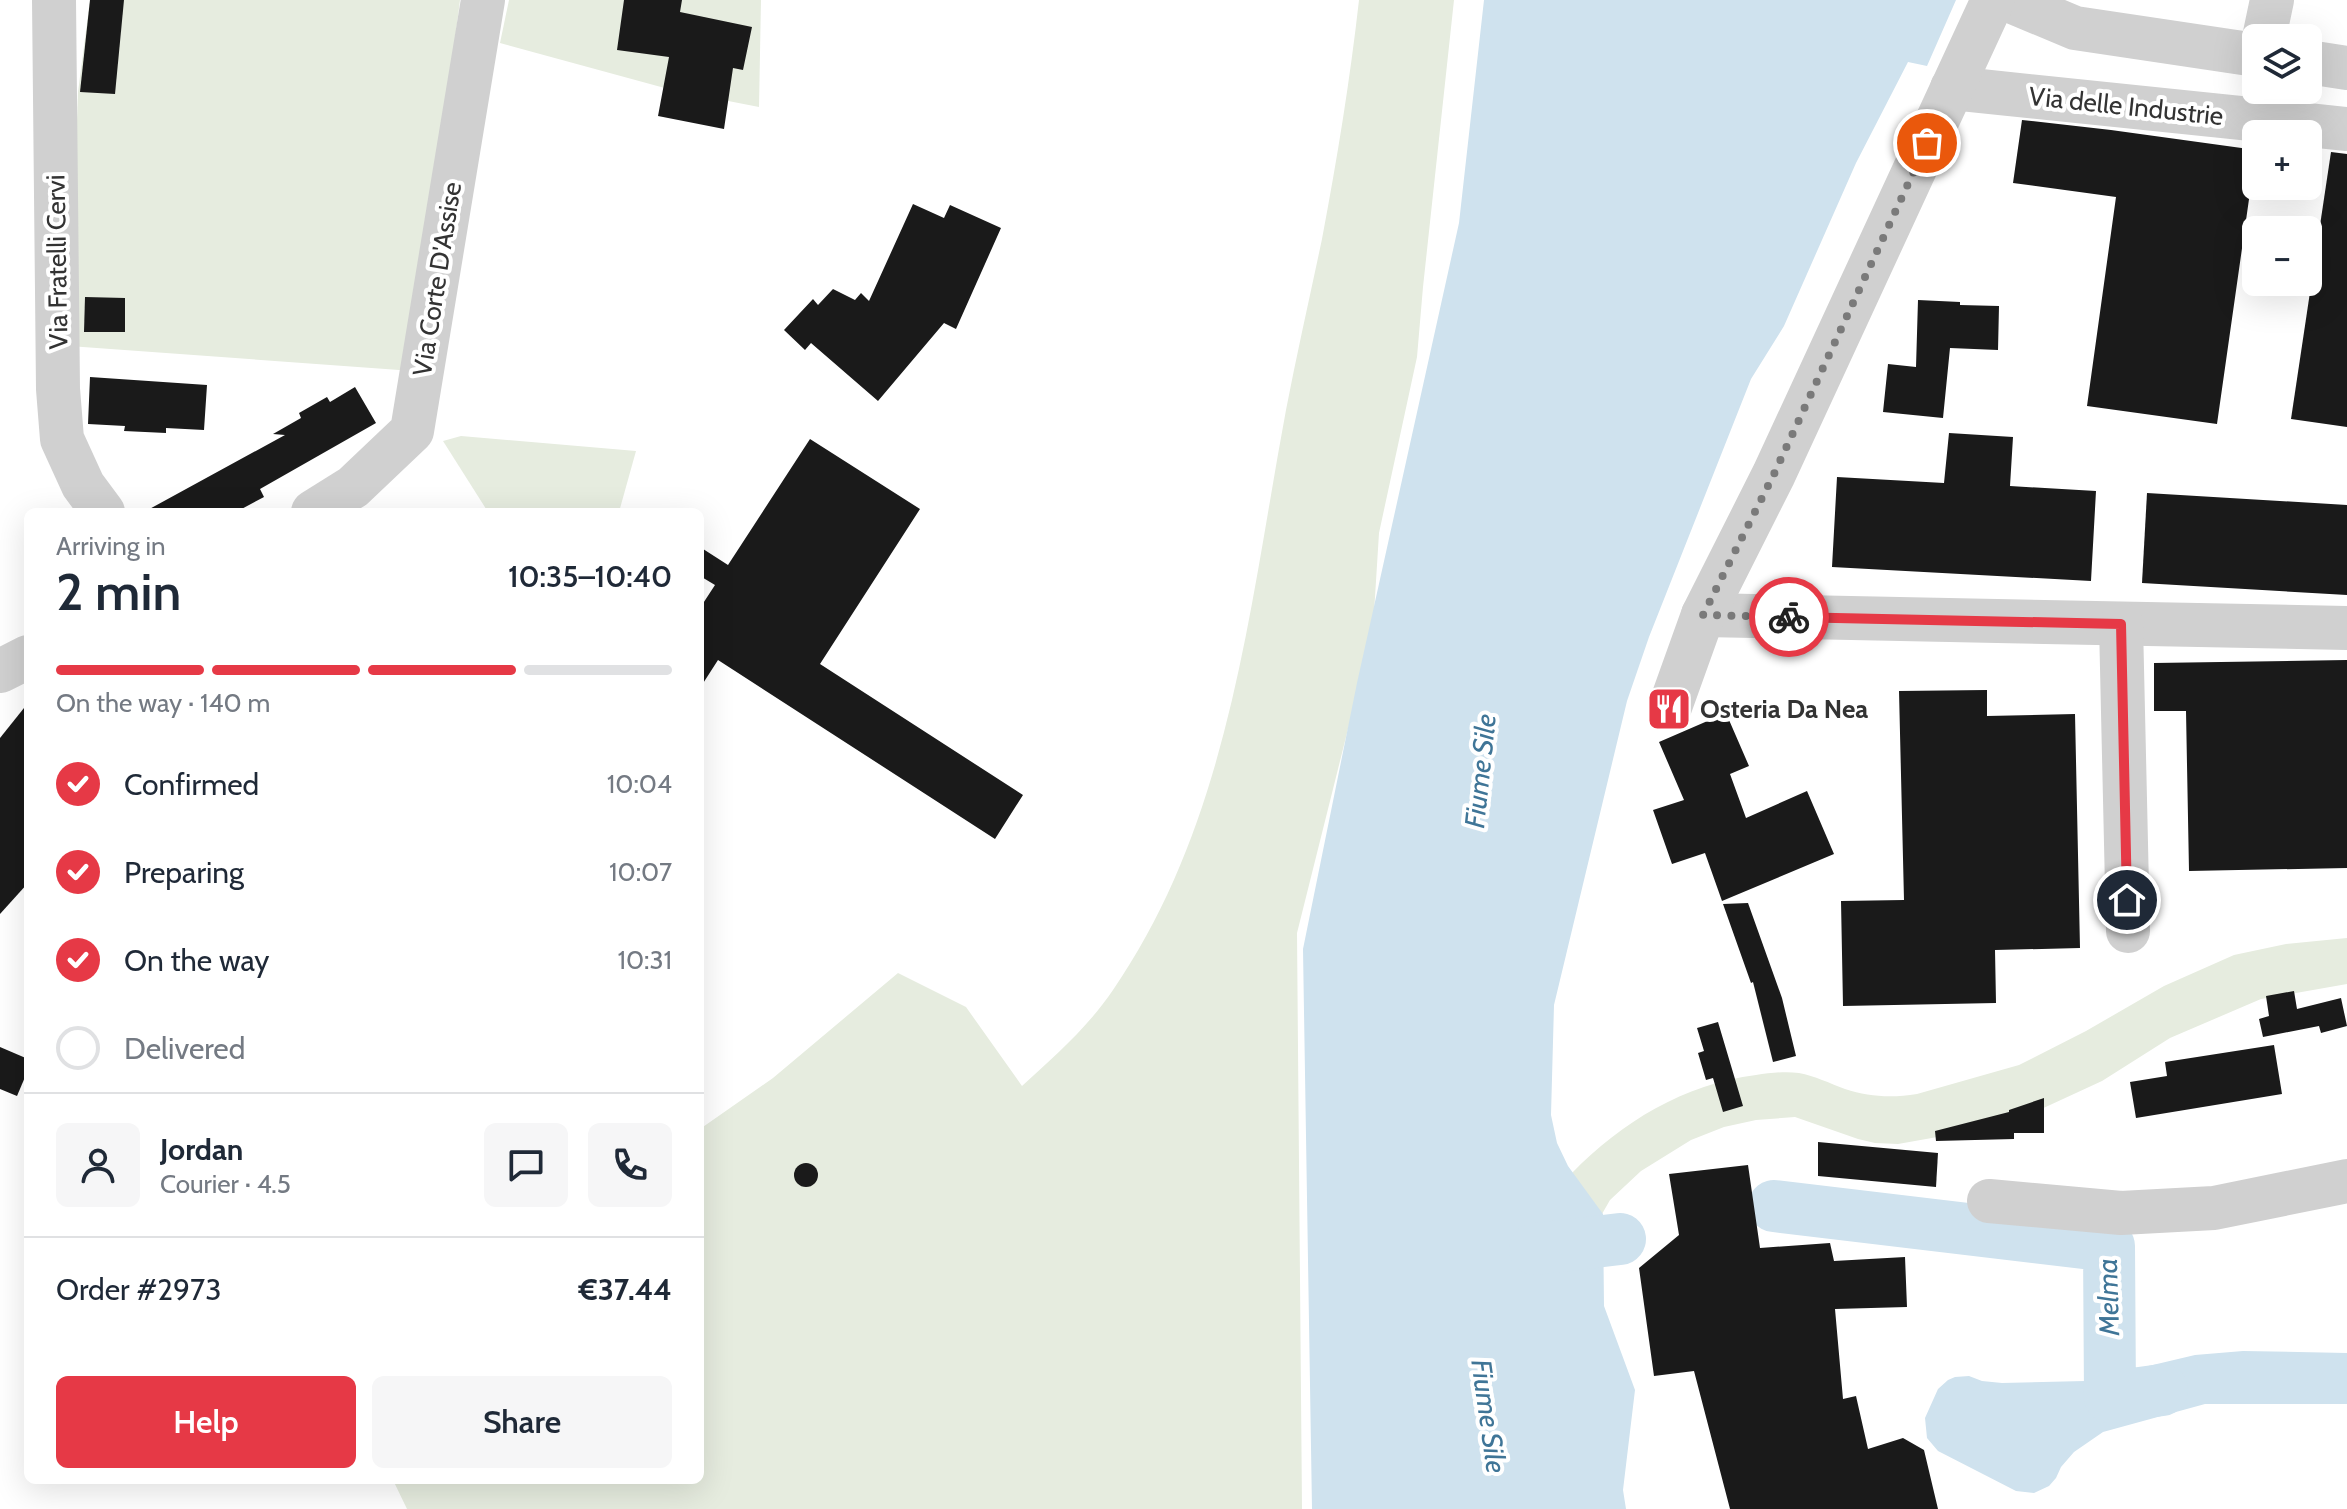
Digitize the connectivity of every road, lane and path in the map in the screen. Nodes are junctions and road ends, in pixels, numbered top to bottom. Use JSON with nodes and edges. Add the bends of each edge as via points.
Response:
{"nodes":[{"id":1,"x":54,"y":0,"type":"edge"},
{"id":2,"x":483,"y":0,"type":"edge"},
{"id":3,"x":1993,"y":0,"type":"edge"},
{"id":4,"x":2008,"y":0,"type":"edge"},
{"id":5,"x":2272,"y":0,"type":"edge"},
{"id":6,"x":2267,"y":24,"type":"edge"},
{"id":7,"x":2242,"y":53,"type":"edge"},
{"id":8,"x":2322,"y":64,"type":"edge"},
{"id":9,"x":2347,"y":68,"type":"edge"},
{"id":10,"x":1952,"y":88,"type":"junction"},
{"id":11,"x":2347,"y":129,"type":"edge"},
{"id":12,"x":100,"y":508,"type":"edge"},
{"id":13,"x":319,"y":508,"type":"edge"},
{"id":14,"x":1703,"y":615,"type":"junction"},
{"id":15,"x":2121,"y":624,"type":"junction"},
{"id":16,"x":2347,"y":628,"type":"edge"},
{"id":17,"x":24,"y":659,"type":"edge"},
{"id":18,"x":0,"y":671,"type":"edge"},
{"id":19,"x":1670,"y":707,"type":"dead end"},
{"id":20,"x":2128,"y":931,"type":"dead end"},
{"id":21,"x":2347,"y":1181,"type":"edge"},
{"id":22,"x":1989,"y":1201,"type":"dead end"}],
"edges":[{"from":1,"to":12,"type":"street","name":"Via Fratelli Cervi","via":[[62,439]]},
{"from":2,"to":13,"type":"street","name":"Via Corte D'Assise","via":[[412,431],[353,487]]},
{"from":3,"to":10,"type":"street"},
{"from":4,"to":7,"type":"street","via":[[2075,28]]},
{"from":5,"to":6,"type":"street"},
{"from":8,"to":9,"type":"street"},
{"from":10,"to":11,"type":"street","name":"Via delle Industrie"},
{"from":10,"to":14,"type":"street"},
{"from":14,"to":15,"type":"street"},
{"from":14,"to":19,"type":"street"},
{"from":15,"to":16,"type":"street"},
{"from":15,"to":20,"type":"street"},
{"from":17,"to":18,"type":"street"},
{"from":21,"to":22,"type":"street","via":[[2199,1209],[2121,1213]]}]}
